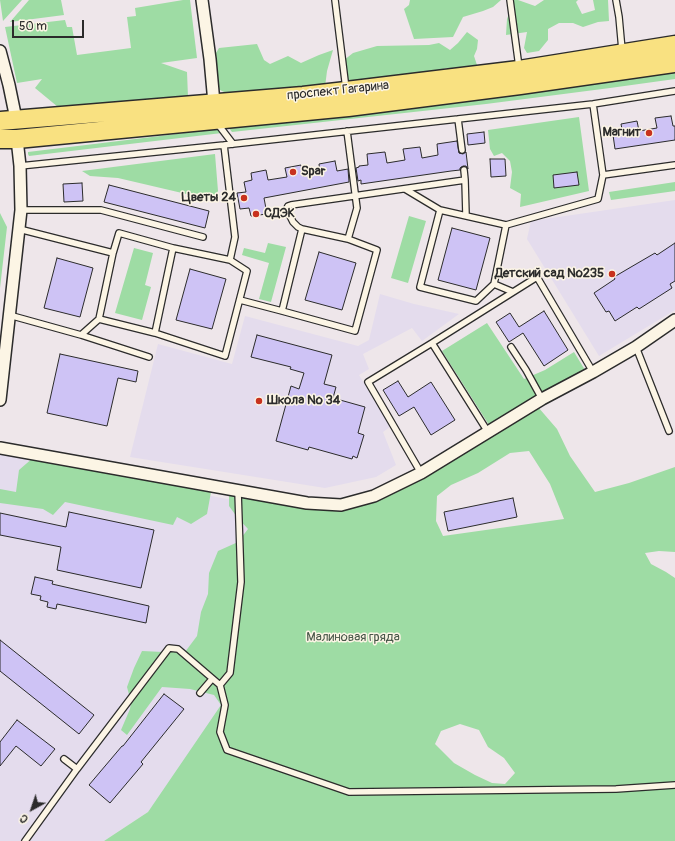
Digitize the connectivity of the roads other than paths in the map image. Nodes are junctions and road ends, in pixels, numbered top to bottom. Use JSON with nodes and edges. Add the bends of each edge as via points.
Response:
{"nodes":[{"id":1,"x":202,"y":0,"type":"edge"},
{"id":2,"x":335,"y":0,"type":"edge"},
{"id":3,"x":510,"y":0,"type":"edge"},
{"id":4,"x":616,"y":0,"type":"edge"},
{"id":5,"x":675,"y":45,"type":"edge"},
{"id":6,"x":0,"y":51,"type":"edge"},
{"id":7,"x":622,"y":53,"type":"junction"},
{"id":8,"x":675,"y":63,"type":"edge"},
{"id":9,"x":519,"y":70,"type":"junction"},
{"id":10,"x":346,"y":91,"type":"junction"},
{"id":11,"x":675,"y":92,"type":"edge"},
{"id":12,"x":593,"y":104,"type":"junction"},
{"id":13,"x":215,"y":111,"type":"junction"},
{"id":14,"x":458,"y":119,"type":"junction"},
{"id":15,"x":8,"y":120,"type":"edge"},
{"id":16,"x":347,"y":131,"type":"junction"},
{"id":17,"x":6,"y":141,"type":"edge"},
{"id":18,"x":233,"y":144,"type":"junction"},
{"id":19,"x":224,"y":145,"type":"junction"},
{"id":20,"x":462,"y":150,"type":"dead end"},
{"id":21,"x":675,"y":165,"type":"edge"},
{"id":22,"x":20,"y":166,"type":"junction"},
{"id":23,"x":464,"y":170,"type":"dead end"},
{"id":24,"x":603,"y":175,"type":"junction"},
{"id":25,"x":466,"y":180,"type":"junction"},
{"id":26,"x":405,"y":189,"type":"junction"},
{"id":27,"x":355,"y":196,"type":"junction"},
{"id":28,"x":21,"y":210,"type":"junction"},
{"id":29,"x":440,"y":210,"type":"junction"},
{"id":30,"x":466,"y":215,"type":"junction"},
{"id":31,"x":506,"y":225,"type":"junction"},
{"id":32,"x":18,"y":228,"type":"junction"},
{"id":33,"x":302,"y":229,"type":"junction"},
{"id":34,"x":203,"y":237,"type":"dead end"},
{"id":35,"x":348,"y":239,"type":"junction"},
{"id":36,"x":173,"y":248,"type":"junction"},
{"id":37,"x":113,"y":253,"type":"junction"},
{"id":38,"x":230,"y":260,"type":"junction"},
{"id":39,"x":494,"y":284,"type":"junction"},
{"id":40,"x":513,"y":292,"type":"junction"},
{"id":41,"x":240,"y":300,"type":"junction"},
{"id":42,"x":282,"y":311,"type":"junction"},
{"id":43,"x":9,"y":314,"type":"junction"},
{"id":44,"x":99,"y":318,"type":"junction"},
{"id":45,"x":675,"y":320,"type":"edge"},
{"id":46,"x":155,"y":333,"type":"junction"},
{"id":47,"x":81,"y":335,"type":"junction"},
{"id":48,"x":432,"y":343,"type":"junction"},
{"id":49,"x":511,"y":347,"type":"dead end"},
{"id":50,"x":636,"y":347,"type":"junction"},
{"id":51,"x":149,"y":357,"type":"dead end"},
{"id":52,"x":593,"y":372,"type":"junction"},
{"id":53,"x":542,"y":399,"type":"junction"},
{"id":54,"x":0,"y":400,"type":"edge"},
{"id":55,"x":669,"y":431,"type":"dead end"},
{"id":56,"x":488,"y":432,"type":"junction"},
{"id":57,"x":0,"y":448,"type":"edge"},
{"id":58,"x":421,"y":473,"type":"junction"},
{"id":59,"x":238,"y":491,"type":"junction"},
{"id":60,"x":212,"y":679,"type":"junction"},
{"id":61,"x":220,"y":685,"type":"junction"},
{"id":62,"x":200,"y":693,"type":"dead end"},
{"id":63,"x":64,"y":759,"type":"dead end"},
{"id":64,"x":77,"y":769,"type":"junction"},
{"id":65,"x":675,"y":785,"type":"edge"},
{"id":66,"x":25,"y":841,"type":"edge"}],
"edges":[{"from":1,"to":13,"type":"street"},
{"from":2,"to":10,"type":"lane"},
{"from":3,"to":9,"type":"lane"},
{"from":4,"to":7,"type":"lane"},
{"from":5,"to":7,"type":"main road","name":"проспект Гагарина"},
{"from":6,"to":15,"type":"street","via":[[9,85]]},
{"from":7,"to":9,"type":"main road","name":"проспект Гагарина"},
{"from":8,"to":13,"type":"main road","name":"проспект Гагарина","via":[[348,107]]},
{"from":9,"to":10,"type":"main road","name":"проспект Гагарина"},
{"from":10,"to":13,"type":"main road","name":"проспект Гагарина"},
{"from":11,"to":12,"type":"lane"},
{"from":12,"to":14,"type":"lane"},
{"from":12,"to":24,"type":"lane"},
{"from":13,"to":15,"type":"main road","name":"проспект Гагарина"},
{"from":13,"to":17,"type":"main road","name":"проспект Гагарина"},
{"from":13,"to":18,"type":"lane"},
{"from":14,"to":16,"type":"lane"},
{"from":14,"to":20,"type":"lane"},
{"from":16,"to":18,"type":"lane"},
{"from":16,"to":27,"type":"lane"},
{"from":17,"to":22,"type":"street"},
{"from":18,"to":19,"type":"lane"},
{"from":19,"to":22,"type":"lane"},
{"from":19,"to":38,"type":"lane","via":[[235,237]]},
{"from":21,"to":24,"type":"lane"},
{"from":22,"to":28,"type":"street"},
{"from":23,"to":25,"type":"lane"},
{"from":24,"to":31,"type":"lane","via":[[598,199]]},
{"from":25,"to":26,"type":"lane"},
{"from":25,"to":30,"type":"lane"},
{"from":26,"to":27,"type":"lane"},
{"from":26,"to":29,"type":"lane"},
{"from":27,"to":33,"type":"lane","via":[[288,206],[287,210],[293,222]]},
{"from":27,"to":35,"type":"lane","via":[[357,208]]},
{"from":28,"to":32,"type":"street"},
{"from":28,"to":34,"type":"lane","via":[[101,210]]},
{"from":29,"to":30,"type":"lane"},
{"from":29,"to":39,"type":"lane","via":[[420,287],[476,301]]},
{"from":30,"to":31,"type":"lane"},
{"from":31,"to":39,"type":"lane"},
{"from":32,"to":37,"type":"lane"},
{"from":32,"to":43,"type":"street"},
{"from":33,"to":35,"type":"lane"},
{"from":33,"to":42,"type":"lane"},
{"from":35,"to":42,"type":"lane","via":[[377,250],[355,331]]},
{"from":36,"to":37,"type":"lane","via":[[119,233]]},
{"from":36,"to":38,"type":"lane"},
{"from":36,"to":46,"type":"lane"},
{"from":37,"to":44,"type":"lane"},
{"from":38,"to":41,"type":"lane","via":[[247,271]]},
{"from":39,"to":40,"type":"lane"},
{"from":40,"to":48,"type":"lane"},
{"from":40,"to":52,"type":"lane","via":[[537,277]]},
{"from":41,"to":42,"type":"lane"},
{"from":41,"to":46,"type":"lane","via":[[225,356]]},
{"from":43,"to":47,"type":"lane"},
{"from":43,"to":54,"type":"street"},
{"from":44,"to":46,"type":"lane"},
{"from":44,"to":47,"type":"lane"},
{"from":45,"to":50,"type":"street"},
{"from":47,"to":51,"type":"lane"},
{"from":48,"to":56,"type":"lane"},
{"from":48,"to":58,"type":"lane","via":[[368,382]]},
{"from":49,"to":53,"type":"lane"},
{"from":50,"to":52,"type":"street"},
{"from":50,"to":55,"type":"lane"},
{"from":52,"to":53,"type":"street"},
{"from":53,"to":56,"type":"street"},
{"from":56,"to":58,"type":"street"},
{"from":57,"to":59,"type":"street"},
{"from":58,"to":59,"type":"street","via":[[374,496],[341,505],[307,503]]},
{"from":59,"to":61,"type":"lane","via":[[241,582],[230,673]]},
{"from":60,"to":61,"type":"lane"},
{"from":60,"to":62,"type":"lane"},
{"from":60,"to":64,"type":"lane","via":[[178,649],[168,648]]},
{"from":61,"to":65,"type":"lane","via":[[225,704],[220,732],[226,750],[349,792],[616,789]]},
{"from":63,"to":64,"type":"lane"},
{"from":64,"to":66,"type":"lane"}]}
